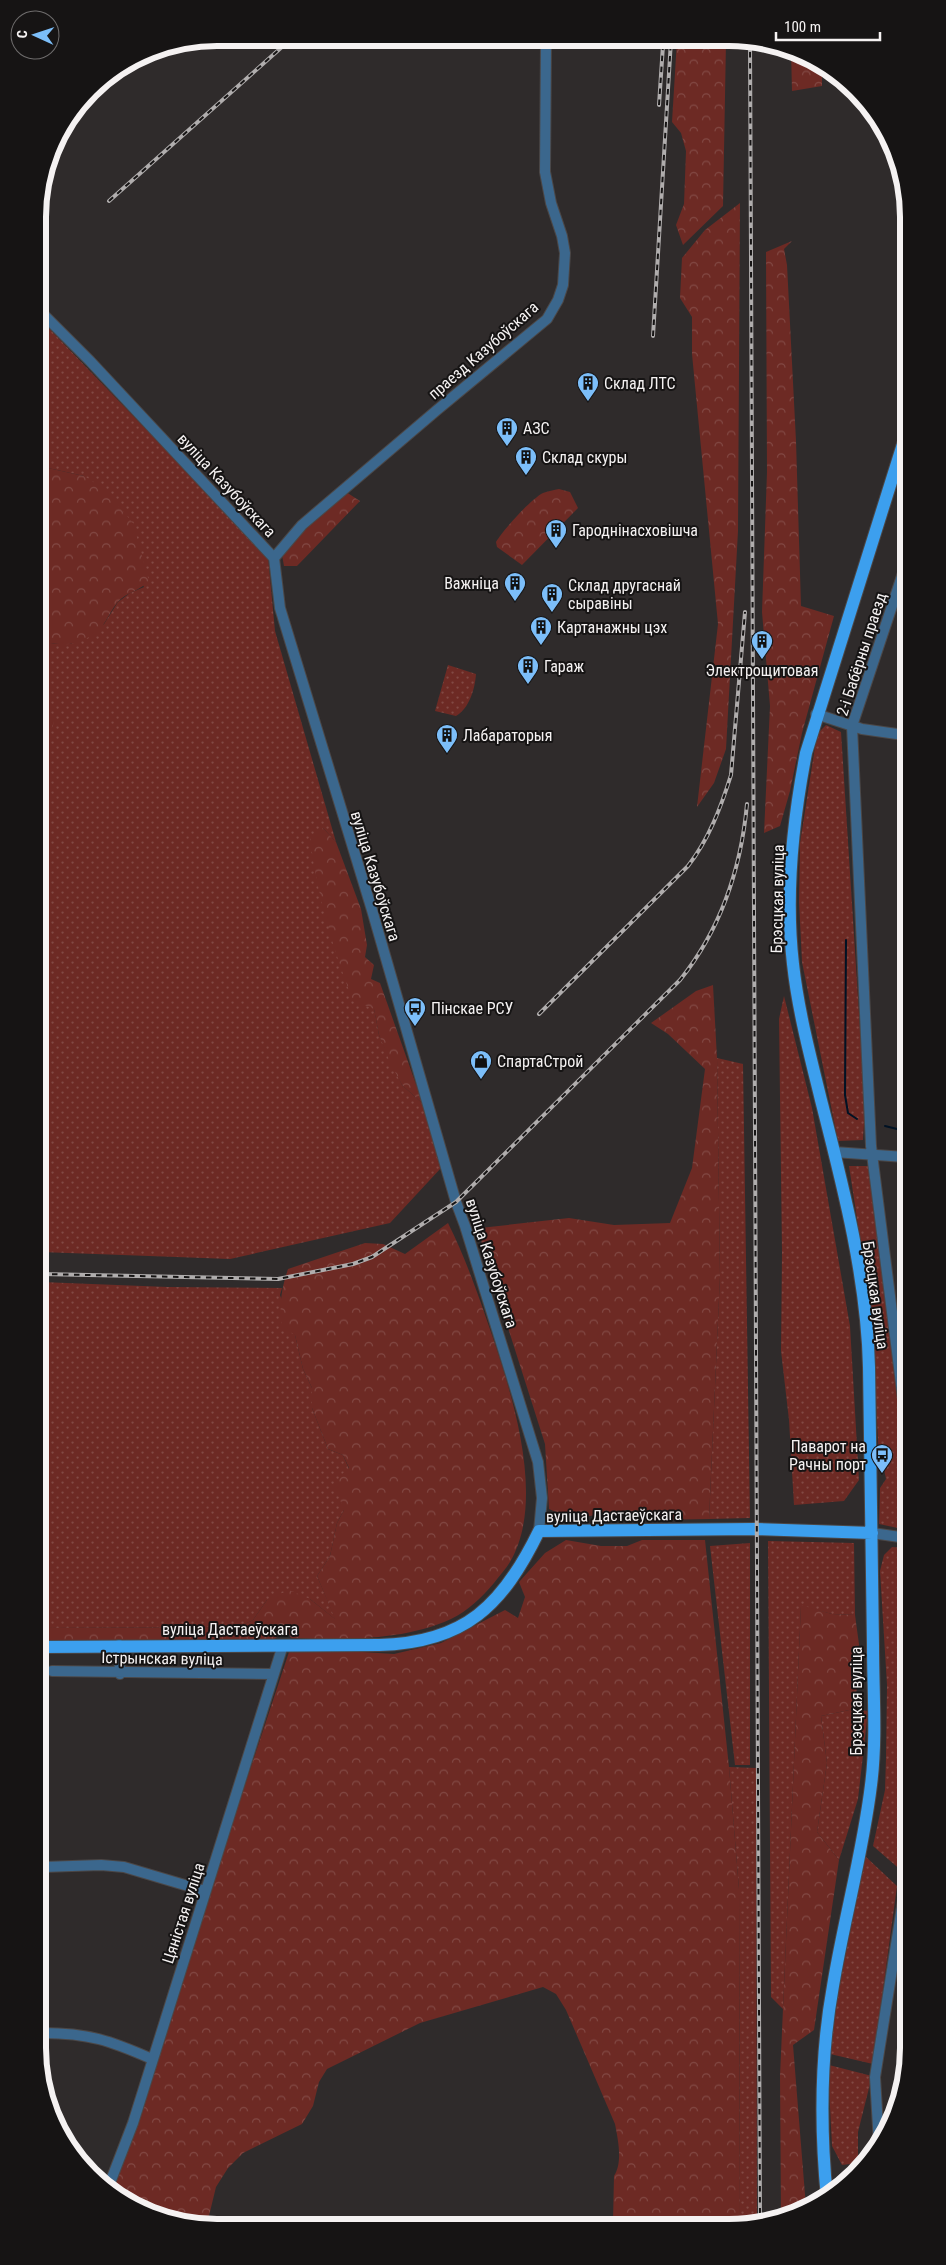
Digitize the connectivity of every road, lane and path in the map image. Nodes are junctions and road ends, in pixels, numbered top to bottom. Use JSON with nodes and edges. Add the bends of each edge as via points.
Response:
{"nodes":[{"id":1,"x":546,"y":46,"type":"edge"},
{"id":2,"x":47,"y":318,"type":"edge"},
{"id":3,"x":900,"y":454,"type":"edge"},
{"id":4,"x":274,"y":558,"type":"junction"},
{"id":5,"x":900,"y":583,"type":"edge"},
{"id":6,"x":816,"y":714,"type":"junction"},
{"id":7,"x":852,"y":726,"type":"junction"},
{"id":8,"x":900,"y":734,"type":"edge"},
{"id":9,"x":834,"y":1152,"type":"junction"},
{"id":10,"x":873,"y":1155,"type":"junction"},
{"id":11,"x":899,"y":1157,"type":"edge"},
{"id":12,"x":899,"y":1369,"type":"edge"},
{"id":13,"x":539,"y":1531,"type":"junction"},
{"id":14,"x":872,"y":1533,"type":"junction"},
{"id":15,"x":899,"y":1537,"type":"edge"},
{"id":16,"x":283,"y":1645,"type":"junction"},
{"id":17,"x":119,"y":1646,"type":"junction"},
{"id":18,"x":46,"y":1647,"type":"edge"},
{"id":19,"x":52,"y":1671,"type":"dead end"},
{"id":20,"x":120,"y":1674,"type":"junction"},
{"id":21,"x":273,"y":1674,"type":"junction"},
{"id":22,"x":46,"y":1867,"type":"edge"},
{"id":23,"x":205,"y":1891,"type":"junction"},
{"id":24,"x":899,"y":1925,"type":"edge"},
{"id":25,"x":46,"y":2032,"type":"edge"},
{"id":26,"x":152,"y":2059,"type":"junction"},
{"id":27,"x":878,"y":2131,"type":"edge"},
{"id":28,"x":111,"y":2181,"type":"edge"},
{"id":29,"x":827,"y":2188,"type":"edge"}],
"edges":[{"from":1,"to":4,"type":"street","name":"праезд Казубоўскага","via":[[545,172],[550,203],[565,253],[563,284],[558,300],[547,319],[302,524]]},
{"from":2,"to":4,"type":"street","name":"вуліца Казубоўскага"},
{"from":3,"to":6,"type":"main road","name":"Брэсцкая вуліца"},
{"from":4,"to":13,"type":"street","name":"вуліца Казубоўскага","via":[[280,608],[308,704],[372,910],[456,1202],[538,1462],[542,1498]]},
{"from":5,"to":7,"type":"street","name":"2-і Бабёрны праезд"},
{"from":6,"to":7,"type":"street"},
{"from":6,"to":9,"type":"main road","name":"Брэсцкая вуліца","via":[[798,797],[792,860],[792,954],[804,1031]]},
{"from":7,"to":8,"type":"street","name":"2-і Бабёрны праезд"},
{"from":7,"to":10,"type":"street"},
{"from":9,"to":10,"type":"street"},
{"from":9,"to":14,"type":"main road","name":"Брэсцкая вуліца","via":[[866,1323]]},
{"from":10,"to":11,"type":"street"},
{"from":10,"to":12,"type":"street"},
{"from":13,"to":14,"type":"main road","name":"вуліца Дастаеўскага","via":[[756,1529]]},
{"from":13,"to":16,"type":"main road","name":"вуліца Дастаеўскага","via":[[505,1589],[480,1614],[455,1630],[424,1641],[398,1645]]},
{"from":14,"to":15,"type":"street","name":"вуліца Дастаеўскага"},
{"from":14,"to":29,"type":"main road","name":"Брэсцкая вуліца","via":[[872,1781],[832,1990],[824,2058],[821,2108]]},
{"from":16,"to":17,"type":"main road","name":"вуліца Дастаеўскага"},
{"from":16,"to":21,"type":"street","name":"Цяністая вуліца"},
{"from":17,"to":18,"type":"main road","name":"вуліца Дастаеўскага"},
{"from":17,"to":20,"type":"street"},
{"from":19,"to":20,"type":"street","name":"Істрынская вуліца"},
{"from":20,"to":21,"type":"street","name":"Істрынская вуліца"},
{"from":21,"to":23,"type":"street","name":"Цяністая вуліца"},
{"from":22,"to":23,"type":"street","via":[[102,1865],[124,1868]]},
{"from":23,"to":26,"type":"street","name":"Цяністая вуліца"},
{"from":24,"to":27,"type":"street","via":[[875,2077]]},
{"from":25,"to":26,"type":"street","via":[[101,2038]]},
{"from":26,"to":28,"type":"street","name":"Цяністая вуліца","via":[[133,2123]]}]}
